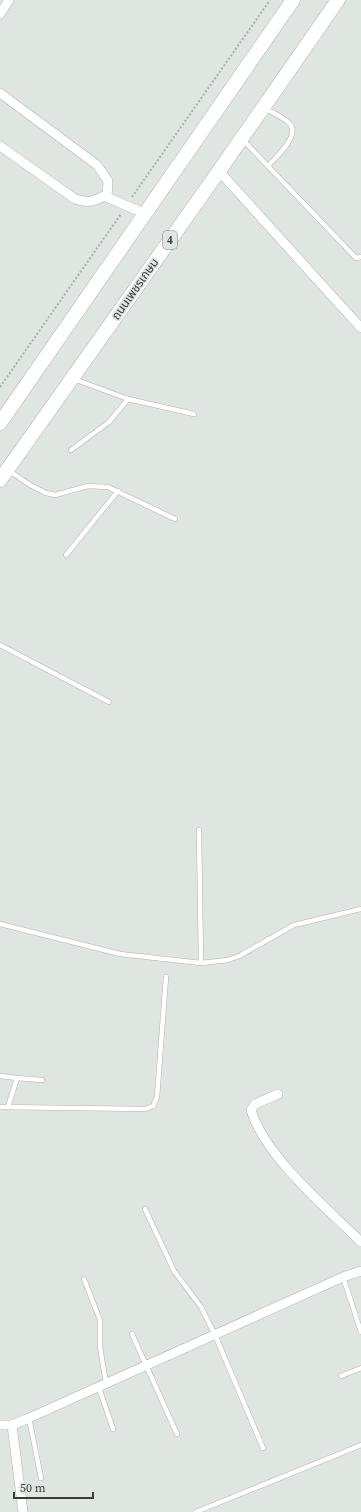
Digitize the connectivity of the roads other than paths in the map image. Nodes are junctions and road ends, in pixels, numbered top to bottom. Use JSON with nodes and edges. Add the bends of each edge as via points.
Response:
{"nodes":[{"id":1,"x":9,"y":0,"type":"edge"},
{"id":2,"x":293,"y":0,"type":"edge"},
{"id":3,"x":338,"y":0,"type":"edge"},
{"id":4,"x":0,"y":14,"type":"edge"},
{"id":5,"x":0,"y":93,"type":"edge"},
{"id":6,"x":264,"y":107,"type":"junction"},
{"id":7,"x":242,"y":138,"type":"junction"},
{"id":8,"x":0,"y":146,"type":"edge"},
{"id":9,"x":268,"y":166,"type":"junction"},
{"id":10,"x":219,"y":171,"type":"junction"},
{"id":11,"x":107,"y":196,"type":"junction"},
{"id":12,"x":146,"y":214,"type":"junction"},
{"id":13,"x":361,"y":257,"type":"edge"},
{"id":14,"x":361,"y":328,"type":"edge"},
{"id":15,"x":72,"y":379,"type":"junction"},
{"id":16,"x":128,"y":399,"type":"junction"},
{"id":17,"x":194,"y":414,"type":"dead end"},
{"id":18,"x":0,"y":423,"type":"edge"},
{"id":19,"x":71,"y":450,"type":"dead end"},
{"id":20,"x":4,"y":475,"type":"edge"},
{"id":21,"x":118,"y":491,"type":"junction"},
{"id":22,"x":175,"y":519,"type":"dead end"},
{"id":23,"x":66,"y":555,"type":"dead end"},
{"id":24,"x":0,"y":644,"type":"edge"},
{"id":25,"x":109,"y":702,"type":"dead end"},
{"id":26,"x":199,"y":830,"type":"dead end"},
{"id":27,"x":361,"y":909,"type":"edge"},
{"id":28,"x":0,"y":924,"type":"edge"},
{"id":29,"x":201,"y":963,"type":"junction"},
{"id":30,"x":166,"y":977,"type":"dead end"},
{"id":31,"x":0,"y":1076,"type":"edge"},
{"id":32,"x":17,"y":1078,"type":"junction"},
{"id":33,"x":42,"y":1080,"type":"dead end"},
{"id":34,"x":278,"y":1094,"type":"dead end"},
{"id":35,"x":0,"y":1107,"type":"edge"},
{"id":36,"x":8,"y":1107,"type":"junction"},
{"id":37,"x":145,"y":1209,"type":"dead end"},
{"id":38,"x":361,"y":1242,"type":"edge"},
{"id":39,"x":361,"y":1271,"type":"edge"},
{"id":40,"x":343,"y":1277,"type":"junction"},
{"id":41,"x":84,"y":1279,"type":"dead end"},
{"id":42,"x":361,"y":1332,"type":"edge"},
{"id":43,"x":132,"y":1334,"type":"dead end"},
{"id":44,"x":215,"y":1335,"type":"junction"},
{"id":45,"x":146,"y":1366,"type":"junction"},
{"id":46,"x":361,"y":1368,"type":"edge"},
{"id":47,"x":340,"y":1376,"type":"dead end"},
{"id":48,"x":103,"y":1386,"type":"junction"},
{"id":49,"x":29,"y":1418,"type":"junction"},
{"id":50,"x":0,"y":1425,"type":"edge"},
{"id":51,"x":12,"y":1425,"type":"junction"},
{"id":52,"x":113,"y":1429,"type":"dead end"},
{"id":53,"x":177,"y":1434,"type":"dead end"},
{"id":54,"x":361,"y":1445,"type":"edge"},
{"id":55,"x":263,"y":1448,"type":"dead end"},
{"id":56,"x":40,"y":1478,"type":"dead end"},
{"id":57,"x":23,"y":1512,"type":"edge"},
{"id":58,"x":196,"y":1512,"type":"edge"}],
"edges":[{"from":1,"to":4,"type":"street"},
{"from":2,"to":12,"type":"main road"},
{"from":3,"to":6,"type":"main road","name":"ถนนเพชรเกษม","number":"4"},
{"from":5,"to":11,"type":"street","via":[[97,165],[108,181]]},
{"from":6,"to":7,"type":"main road","name":"ถนนเพชรเกษม","number":"4"},
{"from":6,"to":9,"type":"lane","via":[[290,124],[293,130],[284,150]]},
{"from":7,"to":9,"type":"lane"},
{"from":7,"to":10,"type":"main road","name":"ถนนเพชรเกษม","number":"4"},
{"from":8,"to":11,"type":"street","via":[[76,199],[87,202]]},
{"from":9,"to":13,"type":"lane","via":[[356,258]]},
{"from":10,"to":14,"type":"street"},
{"from":10,"to":15,"type":"main road","name":"ถนนเพชรเกษม","number":"4"},
{"from":11,"to":12,"type":"street"},
{"from":12,"to":18,"type":"main road"},
{"from":15,"to":16,"type":"lane"},
{"from":15,"to":20,"type":"main road","name":"ถนนเพชรเกษม","number":"4"},
{"from":16,"to":17,"type":"lane"},
{"from":16,"to":19,"type":"lane","via":[[109,422]]},
{"from":20,"to":21,"type":"lane","via":[[55,495],[88,486]]},
{"from":21,"to":22,"type":"lane"},
{"from":21,"to":23,"type":"lane"},
{"from":24,"to":25,"type":"lane"},
{"from":26,"to":29,"type":"lane"},
{"from":27,"to":29,"type":"lane","via":[[294,925],[239,956]]},
{"from":28,"to":29,"type":"lane","via":[[120,954]]},
{"from":30,"to":36,"type":"lane","via":[[157,1097],[153,1106],[145,1109]]},
{"from":31,"to":32,"type":"lane"},
{"from":32,"to":33,"type":"lane"},
{"from":32,"to":36,"type":"lane"},
{"from":34,"to":38,"type":"street","via":[[255,1104],[251,1110],[254,1121],[288,1170]]},
{"from":35,"to":36,"type":"lane"},
{"from":37,"to":44,"type":"lane","via":[[174,1271],[201,1307]]},
{"from":39,"to":40,"type":"street"},
{"from":40,"to":42,"type":"lane"},
{"from":40,"to":44,"type":"street"},
{"from":41,"to":48,"type":"lane","via":[[100,1320]]},
{"from":43,"to":45,"type":"lane"},
{"from":44,"to":45,"type":"street"},
{"from":44,"to":55,"type":"lane"},
{"from":45,"to":48,"type":"street"},
{"from":45,"to":53,"type":"lane"},
{"from":46,"to":47,"type":"lane"},
{"from":48,"to":49,"type":"street"},
{"from":48,"to":52,"type":"lane"},
{"from":49,"to":51,"type":"street"},
{"from":49,"to":56,"type":"lane"},
{"from":50,"to":51,"type":"street"},
{"from":51,"to":57,"type":"street"},
{"from":54,"to":58,"type":"lane"}]}
